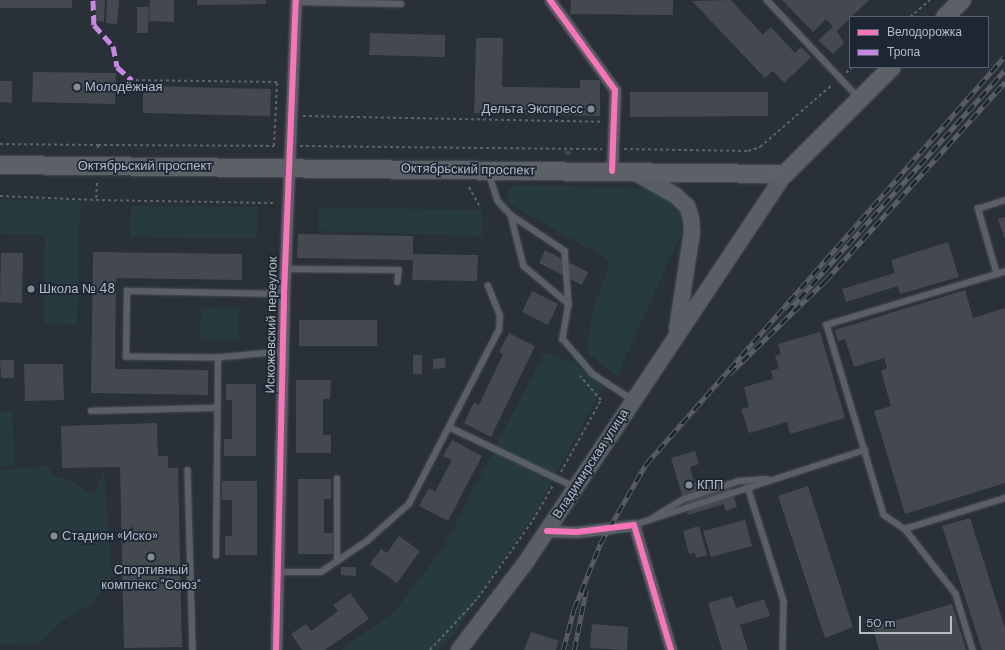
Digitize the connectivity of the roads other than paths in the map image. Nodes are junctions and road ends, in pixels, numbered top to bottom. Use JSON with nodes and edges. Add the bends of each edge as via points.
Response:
{"nodes":[{"id":1,"x":550,"y":0,"type":"edge"},
{"id":2,"x":767,"y":0,"type":"edge"},
{"id":3,"x":962,"y":0,"type":"edge"},
{"id":4,"x":296,"y":1,"type":"edge"},
{"id":5,"x":401,"y":4,"type":"dead end"},
{"id":6,"x":946,"y":16,"type":"edge"},
{"id":7,"x":891,"y":68,"type":"edge"},
{"id":8,"x":860,"y":99,"type":"junction"},
{"id":9,"x":0,"y":166,"type":"edge"},
{"id":10,"x":288,"y":167,"type":"junction"},
{"id":11,"x":489,"y":170,"type":"junction"},
{"id":12,"x":612,"y":171,"type":"junction"},
{"id":13,"x":631,"y":171,"type":"junction"},
{"id":14,"x":785,"y":174,"type":"junction"},
{"id":15,"x":1005,"y":200,"type":"edge"},
{"id":16,"x":511,"y":216,"type":"junction"},
{"id":17,"x":285,"y":269,"type":"junction"},
{"id":18,"x":1005,"y":272,"type":"edge"},
{"id":19,"x":997,"y":275,"type":"junction"},
{"id":20,"x":398,"y":282,"type":"dead end"},
{"id":21,"x":488,"y":286,"type":"dead end"},
{"id":22,"x":284,"y":294,"type":"junction"},
{"id":23,"x":569,"y":304,"type":"junction"},
{"id":24,"x":676,"y":333,"type":"junction"},
{"id":25,"x":282,"y":352,"type":"junction"},
{"id":26,"x":218,"y":358,"type":"junction"},
{"id":27,"x":633,"y":400,"type":"junction"},
{"id":28,"x":217,"y":408,"type":"junction"},
{"id":29,"x":91,"y":411,"type":"dead end"},
{"id":30,"x":449,"y":427,"type":"junction"},
{"id":31,"x":864,"y":450,"type":"junction"},
{"id":32,"x":188,"y":470,"type":"dead end"},
{"id":33,"x":337,"y":480,"type":"dead end"},
{"id":34,"x":772,"y":480,"type":"junction"},
{"id":35,"x":575,"y":487,"type":"junction"},
{"id":36,"x":748,"y":487,"type":"junction"},
{"id":37,"x":1005,"y":498,"type":"edge"},
{"id":38,"x":649,"y":520,"type":"junction"},
{"id":39,"x":634,"y":525,"type":"junction"},
{"id":40,"x":905,"y":529,"type":"junction"},
{"id":41,"x":547,"y":531,"type":"junction"},
{"id":42,"x":216,"y":556,"type":"dead end"},
{"id":43,"x":337,"y":560,"type":"junction"},
{"id":44,"x":278,"y":572,"type":"junction"},
{"id":45,"x":193,"y":650,"type":"edge"},
{"id":46,"x":276,"y":650,"type":"edge"},
{"id":47,"x":459,"y":650,"type":"edge"},
{"id":48,"x":671,"y":650,"type":"edge"},
{"id":49,"x":783,"y":650,"type":"edge"},
{"id":50,"x":973,"y":650,"type":"edge"}],
"edges":[{"from":1,"to":12,"type":"street","via":[[615,90]]},
{"from":2,"to":8,"type":"lane"},
{"from":3,"to":6,"type":"main road"},
{"from":4,"to":5,"type":"lane"},
{"from":4,"to":10,"type":"street","name":"Искожевский переулок"},
{"from":7,"to":8,"type":"main road"},
{"from":8,"to":14,"type":"main road"},
{"from":9,"to":10,"type":"main road","name":"Октябрьский проспект"},
{"from":10,"to":11,"type":"main road","name":"Октябрьский проспект"},
{"from":10,"to":17,"type":"street","name":"Искожевский переулок"},
{"from":11,"to":12,"type":"main road","name":"Октябрьский проспект"},
{"from":11,"to":16,"type":"lane","via":[[498,201]]},
{"from":12,"to":13,"type":"main road","name":"Октябрьский проспект"},
{"from":13,"to":14,"type":"main road","name":"Октябрьский проспект"},
{"from":13,"to":24,"type":"main road","name":"Владимирская улица","via":[[675,195],[687,206],[691,218],[692,232]]},
{"from":14,"to":24,"type":"main road","name":"Владимирская улица"},
{"from":15,"to":19,"type":"lane","via":[[978,209]]},
{"from":16,"to":23,"type":"lane","via":[[524,266]]},
{"from":16,"to":23,"type":"lane","via":[[566,251]]},
{"from":17,"to":20,"type":"lane","via":[[399,270]]},
{"from":17,"to":22,"type":"street","name":"Искожевский переулок"},
{"from":18,"to":19,"type":"lane"},
{"from":19,"to":31,"type":"lane","via":[[828,325]]},
{"from":21,"to":30,"type":"lane","via":[[500,316],[499,330]]},
{"from":22,"to":25,"type":"street","name":"Искожевский переулок"},
{"from":22,"to":26,"type":"lane","via":[[127,291],[126,357]]},
{"from":23,"to":27,"type":"lane","via":[[563,339],[592,374]]},
{"from":24,"to":27,"type":"main road","name":"Владимирская улица"},
{"from":25,"to":26,"type":"lane"},
{"from":25,"to":44,"type":"street","name":"Искожевский переулок"},
{"from":26,"to":28,"type":"lane"},
{"from":27,"to":35,"type":"main road","name":"Владимирская улица"},
{"from":28,"to":29,"type":"lane"},
{"from":28,"to":42,"type":"lane"},
{"from":30,"to":35,"type":"lane"},
{"from":30,"to":43,"type":"lane","via":[[409,504],[397,517]]},
{"from":31,"to":34,"type":"lane"},
{"from":31,"to":40,"type":"lane","via":[[884,515]]},
{"from":32,"to":45,"type":"lane"},
{"from":33,"to":43,"type":"lane"},
{"from":34,"to":36,"type":"lane"},
{"from":34,"to":38,"type":"lane","via":[[738,481],[684,499]]},
{"from":35,"to":41,"type":"main road","name":"Владимирская улица"},
{"from":36,"to":38,"type":"lane"},
{"from":36,"to":49,"type":"lane","via":[[784,601]]},
{"from":37,"to":40,"type":"lane"},
{"from":38,"to":39,"type":"lane"},
{"from":39,"to":41,"type":"street","via":[[585,532]]},
{"from":39,"to":48,"type":"street"},
{"from":40,"to":50,"type":"lane","via":[[956,594]]},
{"from":41,"to":47,"type":"main road","name":"Владимирская улица"},
{"from":43,"to":44,"type":"lane","via":[[321,572]]},
{"from":44,"to":46,"type":"street","name":"Искожевский переулок"}]}
